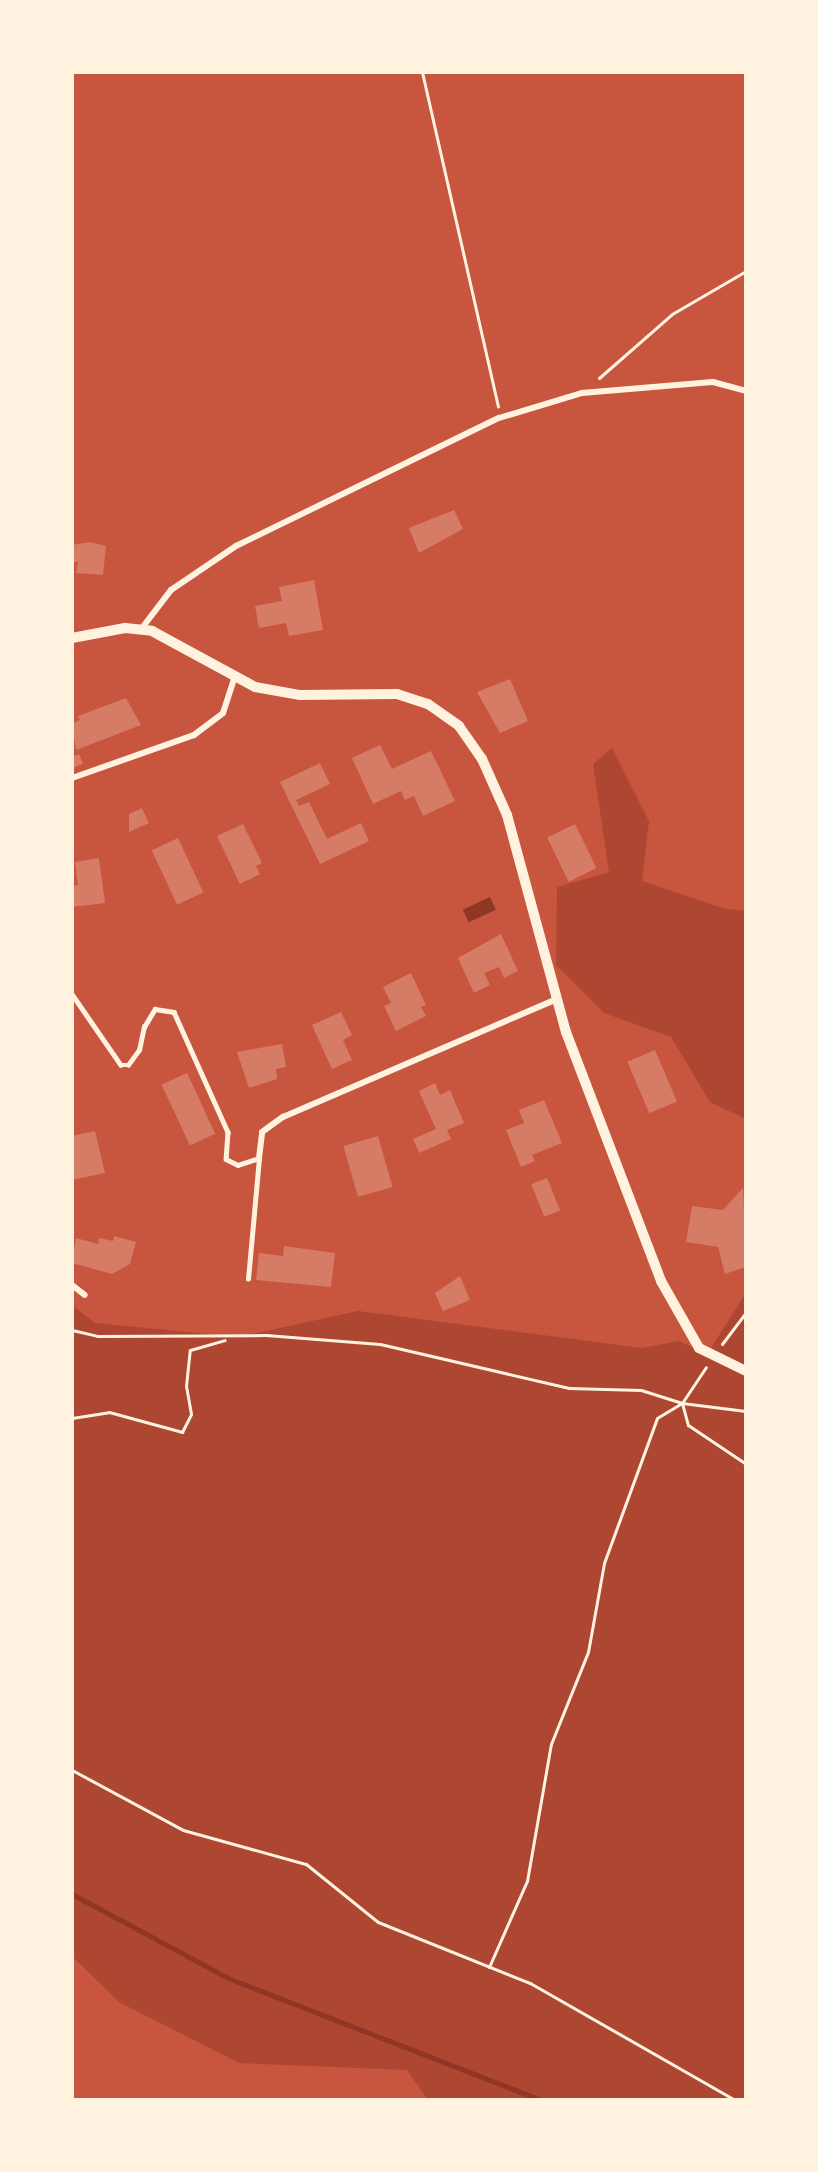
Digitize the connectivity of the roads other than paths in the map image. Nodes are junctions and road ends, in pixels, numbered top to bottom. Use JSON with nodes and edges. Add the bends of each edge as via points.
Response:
{"nodes":[{"id":1,"x":746,"y":391,"type":"edge"},
{"id":2,"x":142,"y":628,"type":"junction"},
{"id":3,"x":72,"y":638,"type":"edge"},
{"id":4,"x":234,"y":679,"type":"junction"},
{"id":5,"x":72,"y":778,"type":"edge"},
{"id":6,"x":72,"y":994,"type":"edge"},
{"id":7,"x":557,"y":999,"type":"junction"},
{"id":8,"x":260,"y":1158,"type":"junction"},
{"id":9,"x":248,"y":1280,"type":"dead end"},
{"id":10,"x":72,"y":1285,"type":"edge"},
{"id":11,"x":85,"y":1295,"type":"dead end"},
{"id":12,"x":746,"y":1371,"type":"edge"}],
"edges":[{"from":1,"to":2,"type":"street","via":[[713,382],[582,393],[499,418],[236,546],[171,590]]},
{"from":2,"to":3,"type":"street"},
{"from":2,"to":4,"type":"street","via":[[161,633]]},
{"from":4,"to":5,"type":"street","via":[[223,713],[195,735]]},
{"from":4,"to":7,"type":"street","via":[[280,694],[411,697],[459,726],[507,815]]},
{"from":6,"to":8,"type":"lane","via":[[120,1065],[128,1065],[139,1050],[144,1027],[155,1009],[174,1012],[228,1132],[226,1159],[238,1166]]},
{"from":7,"to":8,"type":"street","via":[[283,1117],[262,1132]]},
{"from":7,"to":12,"type":"street","via":[[661,1281],[687,1332],[712,1358]]},
{"from":8,"to":9,"type":"lane"},
{"from":10,"to":11,"type":"street"}]}
